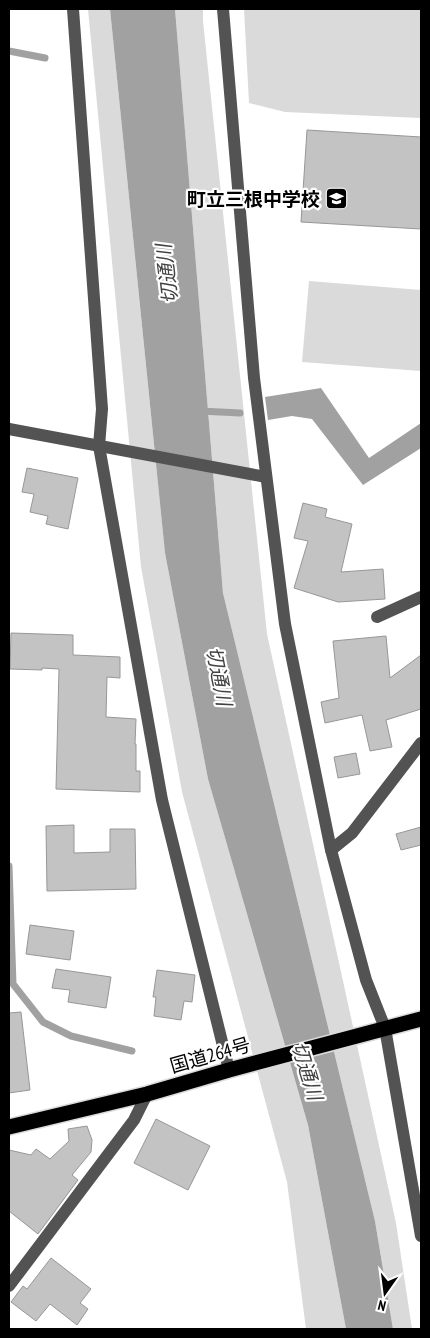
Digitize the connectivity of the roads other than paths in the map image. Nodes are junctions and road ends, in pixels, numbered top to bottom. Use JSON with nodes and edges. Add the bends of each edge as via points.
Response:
{"nodes":[{"id":1,"x":72,"y":9,"type":"edge"},
{"id":2,"x":223,"y":9,"type":"edge"},
{"id":3,"x":9,"y":429,"type":"edge"},
{"id":4,"x":105,"y":448,"type":"junction"},
{"id":5,"x":262,"y":477,"type":"junction"},
{"id":6,"x":421,"y":597,"type":"edge"},
{"id":7,"x":377,"y":617,"type":"dead end"},
{"id":8,"x":421,"y":743,"type":"edge"},
{"id":9,"x":331,"y":850,"type":"junction"},
{"id":10,"x":421,"y":1019,"type":"edge"},
{"id":11,"x":378,"y":1030,"type":"junction"},
{"id":12,"x":229,"y":1070,"type":"junction"},
{"id":13,"x":147,"y":1094,"type":"junction"},
{"id":14,"x":9,"y":1127,"type":"edge"},
{"id":15,"x":421,"y":1236,"type":"edge"},
{"id":16,"x":9,"y":1286,"type":"edge"}],
"edges":[{"from":1,"to":4,"type":"street"},
{"from":2,"to":5,"type":"street"},
{"from":3,"to":4,"type":"street"},
{"from":4,"to":5,"type":"street"},
{"from":4,"to":12,"type":"street","via":[[162,800]]},
{"from":5,"to":9,"type":"street","via":[[285,624]]},
{"from":6,"to":7,"type":"street"},
{"from":8,"to":9,"type":"street","via":[[352,833]]},
{"from":9,"to":11,"type":"street"},
{"from":10,"to":11,"type":"highway","name":"国道264号"},
{"from":11,"to":12,"type":"highway","name":"国道264号"},
{"from":11,"to":15,"type":"street"},
{"from":12,"to":13,"type":"highway","name":"国道264号"},
{"from":13,"to":14,"type":"highway","name":"国道264号"},
{"from":13,"to":16,"type":"street","via":[[134,1120]]}]}
